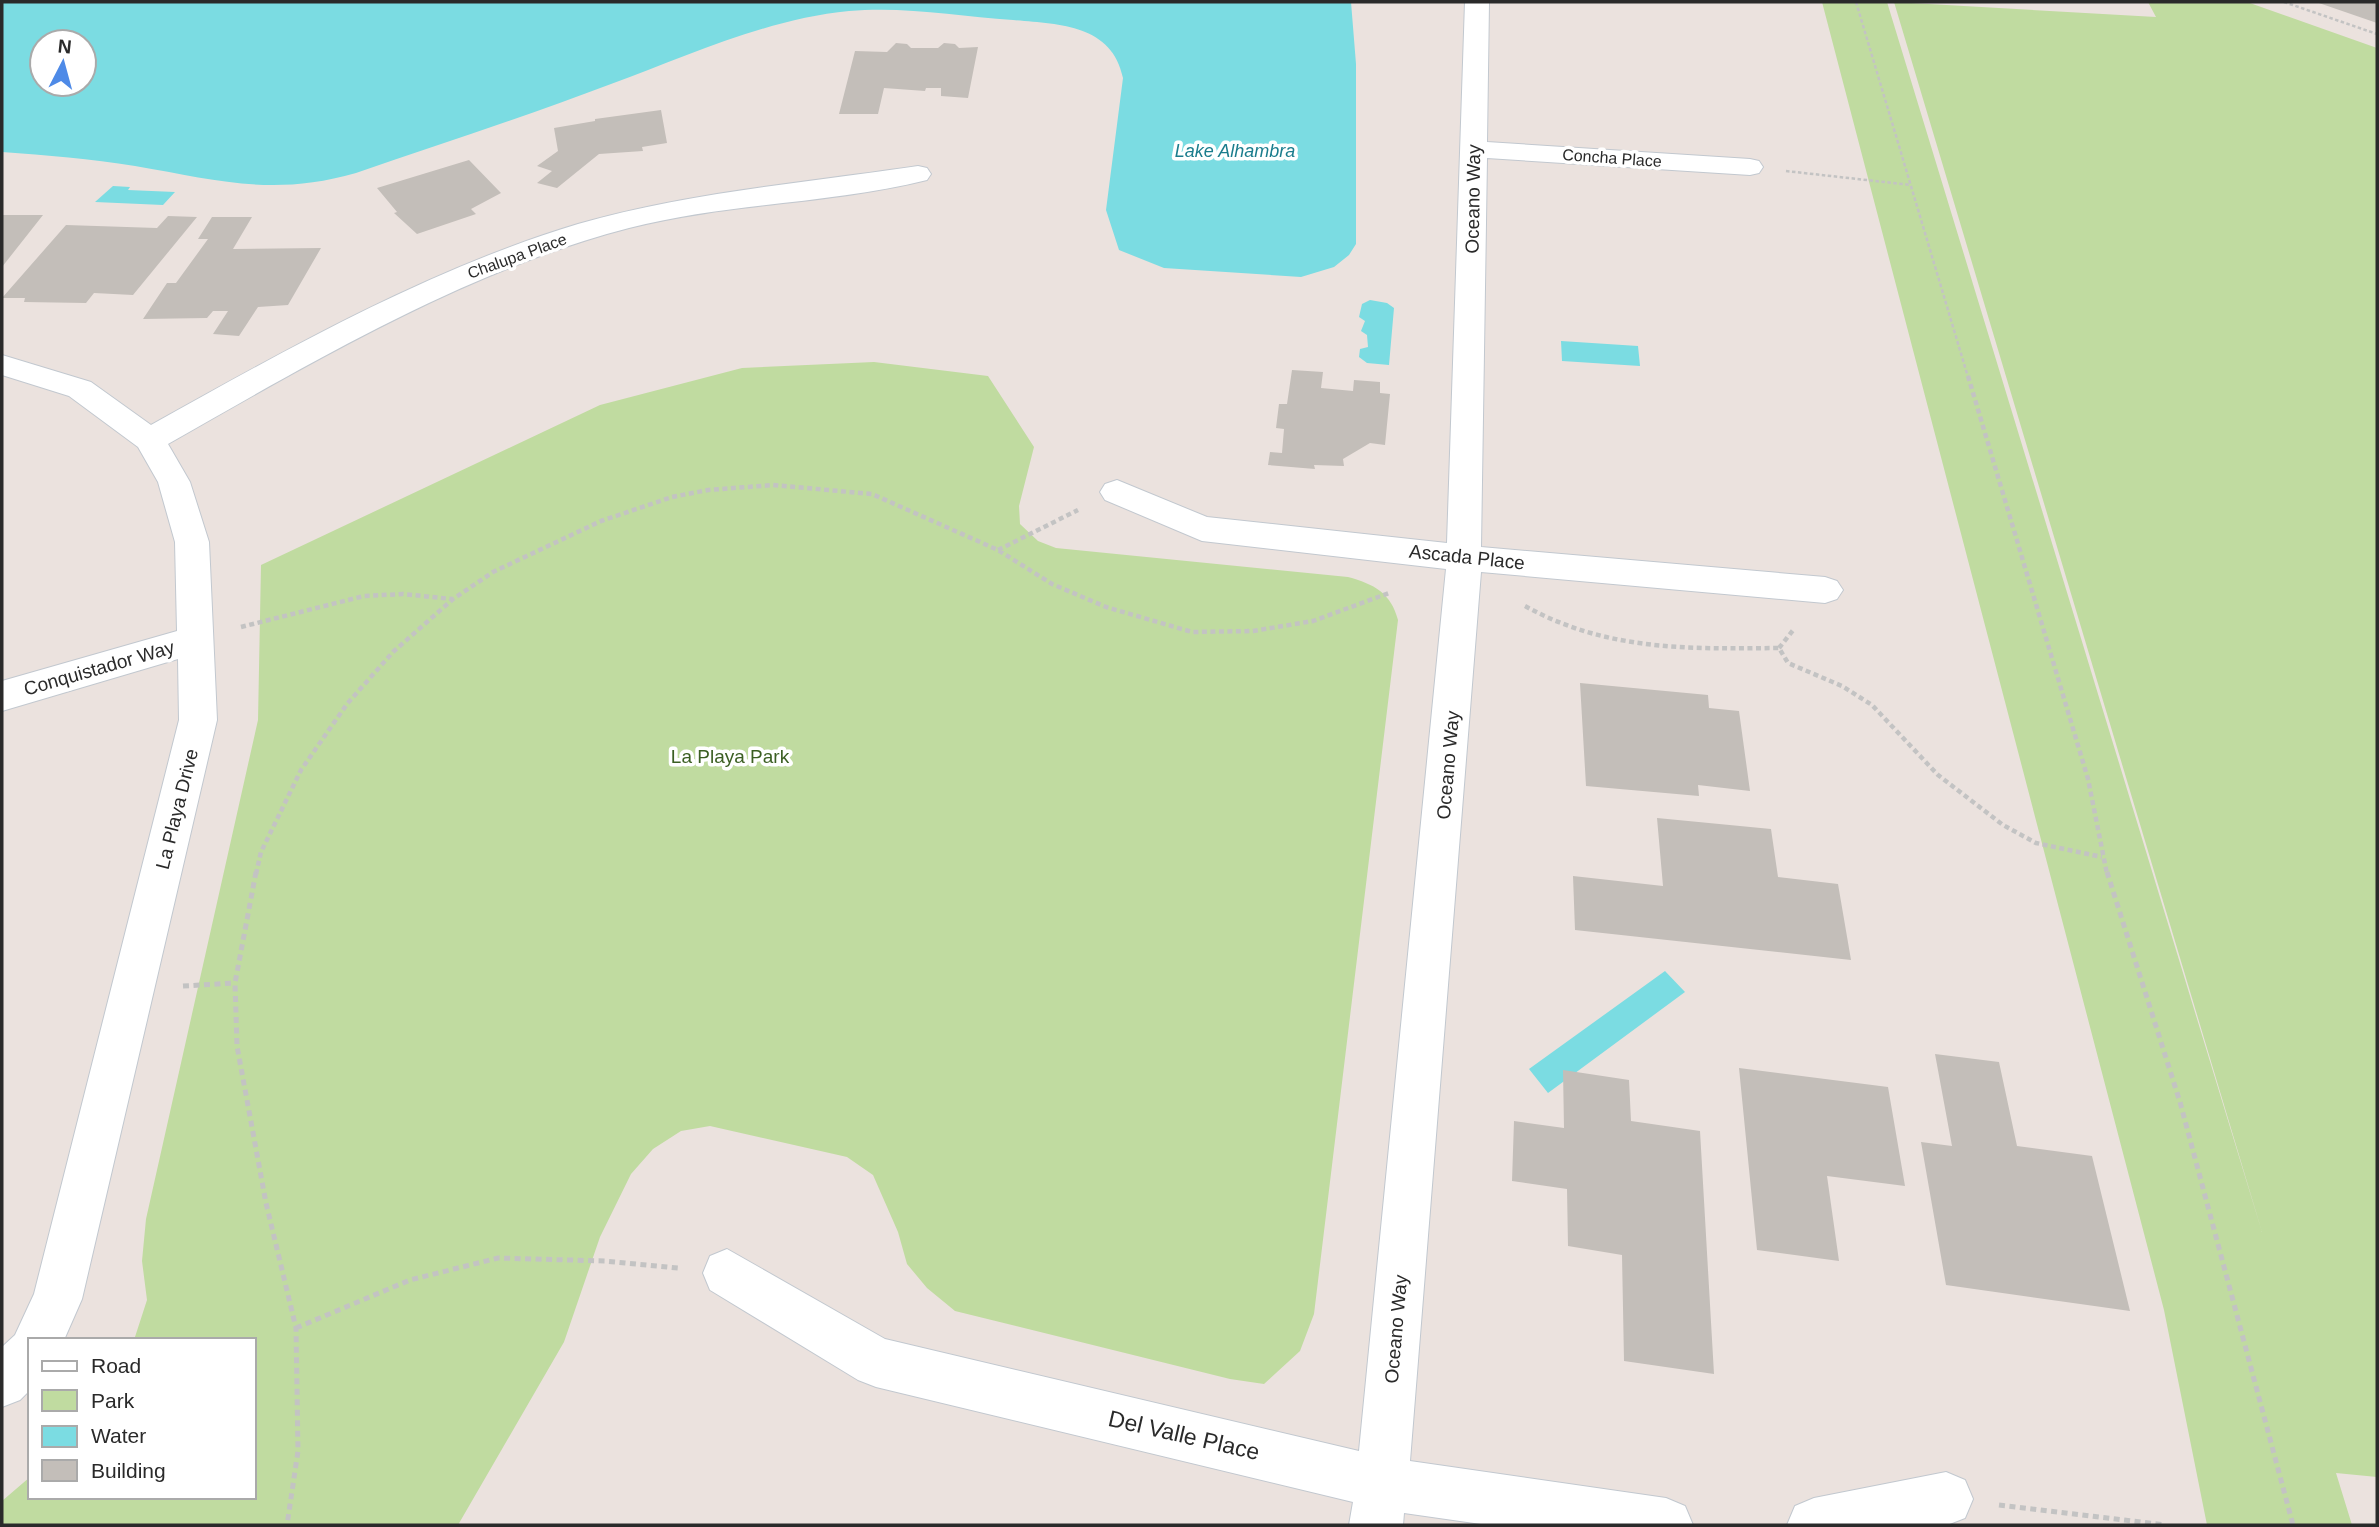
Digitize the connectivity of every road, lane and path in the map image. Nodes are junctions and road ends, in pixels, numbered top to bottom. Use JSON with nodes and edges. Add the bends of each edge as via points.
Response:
{"nodes":[{"id":1,"x":1477,"y":2,"type":"edge"},
{"id":2,"x":1856,"y":2,"type":"edge"},
{"id":3,"x":2284,"y":2,"type":"edge"},
{"id":4,"x":2377,"y":34,"type":"edge"},
{"id":5,"x":1474,"y":149,"type":"junction"},
{"id":6,"x":1750,"y":167,"type":"joint"},
{"id":7,"x":918,"y":174,"type":"dead end"},
{"id":8,"x":1911,"y":185,"type":"junction"},
{"id":9,"x":2,"y":365,"type":"edge"},
{"id":10,"x":150,"y":440,"type":"junction"},
{"id":11,"x":1116,"y":492,"type":"joint"},
{"id":12,"x":998,"y":550,"type":"junction"},
{"id":13,"x":1465,"y":558,"type":"junction"},
{"id":14,"x":1398,"y":590,"type":"dead end"},
{"id":15,"x":1825,"y":590,"type":"dead end"},
{"id":16,"x":453,"y":599,"type":"junction"},
{"id":17,"x":1517,"y":602,"type":"dead end"},
{"id":18,"x":196,"y":640,"type":"junction"},
{"id":19,"x":2,"y":696,"type":"edge"},
{"id":20,"x":2102,"y":857,"type":"junction"},
{"id":21,"x":727,"y":1273,"type":"joint"},
{"id":22,"x":296,"y":1328,"type":"junction"},
{"id":23,"x":39,"y":1338,"type":"edge"},
{"id":24,"x":28,"y":1356,"type":"edge"},
{"id":25,"x":2,"y":1382,"type":"edge"},
{"id":26,"x":1946,"y":1499,"type":"joint"},
{"id":27,"x":1379,"y":1504,"type":"edge"},
{"id":28,"x":287,"y":1525,"type":"edge"},
{"id":29,"x":1666,"y":1525,"type":"edge"},
{"id":30,"x":1814,"y":1525,"type":"edge"},
{"id":31,"x":2165,"y":1525,"type":"edge"},
{"id":32,"x":2293,"y":1525,"type":"edge"}],
"edges":[{"from":1,"to":5,"type":"street","name":"Oceano Way"},
{"from":2,"to":8,"type":"path"},
{"from":3,"to":4,"type":"path"},
{"from":5,"to":6,"type":"street","name":"Concha Place"},
{"from":5,"to":13,"type":"street","name":"Oceano Way"},
{"from":6,"to":8,"type":"path"},
{"from":7,"to":10,"type":"street","name":"Chalupa Place","via":[[706,203],[591,230],[511,256],[432,290]]},
{"from":8,"to":20,"type":"path","via":[[2088,779]]},
{"from":9,"to":10,"type":"street","name":"La Playa Drive","via":[[80,389]]},
{"from":10,"to":18,"type":"street","name":"La Playa Drive","via":[[174,482],[192,542]]},
{"from":11,"to":12,"type":"path"},
{"from":11,"to":13,"type":"street","name":"Ascada Place","via":[[1202,529]]},
{"from":12,"to":14,"type":"path","via":[[1052,584],[1106,607],[1192,632],[1253,631],[1313,621]]},
{"from":12,"to":16,"type":"path","via":[[872,494],[773,485],[708,490],[601,521],[494,572]]},
{"from":13,"to":15,"type":"street","name":"Ascada Place"},
{"from":13,"to":27,"type":"street","name":"Oceano Way"},
{"from":16,"to":18,"type":"path","via":[[364,596]]},
{"from":16,"to":22,"type":"path","via":[[393,652],[346,704],[301,770],[261,852],[246,915],[235,983],[237,1046],[266,1203]]},
{"from":17,"to":20,"type":"path","via":[[1555,623],[1614,639],[1779,648],[1788,663],[1842,686],[1872,705],[1938,775],[2003,825],[2036,843]]},
{"from":18,"to":19,"type":"street","name":"Conquistador Way"},
{"from":18,"to":23,"type":"street","name":"La Playa Drive","via":[[198,720],[57,1299]]},
{"from":20,"to":32,"type":"path","via":[[2180,1102]]},
{"from":21,"to":22,"type":"path","via":[[604,1261],[498,1258],[410,1280]]},
{"from":21,"to":27,"type":"street","name":"Del Valle Place","via":[[876,1362]]},
{"from":22,"to":28,"type":"path","via":[[298,1451]]},
{"from":24,"to":25,"type":"street"},
{"from":26,"to":30,"type":"street"},
{"from":26,"to":31,"type":"path"},
{"from":27,"to":29,"type":"street","name":"Del Valle Place"}]}
